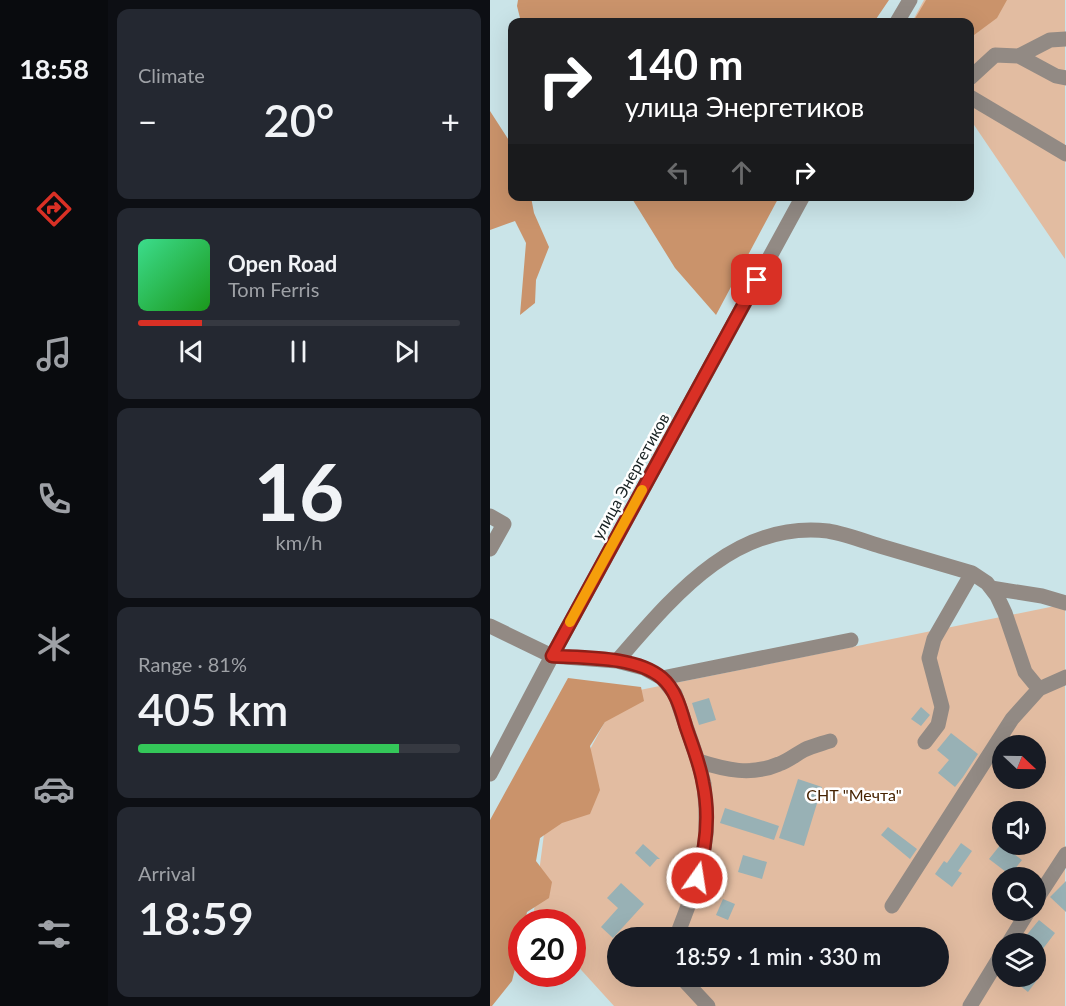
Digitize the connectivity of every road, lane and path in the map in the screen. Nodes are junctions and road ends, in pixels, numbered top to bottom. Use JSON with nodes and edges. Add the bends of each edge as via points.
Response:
{"nodes":[{"id":1,"x":910,"y":0,"type":"edge"},
{"id":2,"x":899,"y":18,"type":"edge"},
{"id":3,"x":1066,"y":39,"type":"edge"},
{"id":4,"x":1019,"y":56,"type":"junction"},
{"id":5,"x":974,"y":74,"type":"edge"},
{"id":6,"x":1066,"y":78,"type":"edge"},
{"id":7,"x":974,"y":99,"type":"edge"},
{"id":8,"x":1066,"y":154,"type":"edge"},
{"id":9,"x":799,"y":201,"type":"edge"},
{"id":10,"x":490,"y":516,"type":"edge"},
{"id":11,"x":490,"y":549,"type":"edge"},
{"id":12,"x":972,"y":573,"type":"junction"},
{"id":13,"x":991,"y":588,"type":"junction"},
{"id":14,"x":1066,"y":603,"type":"edge"},
{"id":15,"x":490,"y":627,"type":"edge"},
{"id":16,"x":850,"y":640,"type":"dead end"},
{"id":17,"x":552,"y":656,"type":"junction"},
{"id":18,"x":617,"y":661,"type":"junction"},
{"id":19,"x":1066,"y":677,"type":"edge"},
{"id":20,"x":662,"y":678,"type":"junction"},
{"id":21,"x":1039,"y":689,"type":"junction"},
{"id":22,"x":830,"y":741,"type":"dead end"},
{"id":23,"x":925,"y":742,"type":"dead end"},
{"id":24,"x":698,"y":761,"type":"junction"},
{"id":25,"x":490,"y":774,"type":"edge"},
{"id":26,"x":1066,"y":854,"type":"edge"},
{"id":27,"x":1046,"y":885,"type":"edge"},
{"id":28,"x":892,"y":906,"type":"dead end"},
{"id":29,"x":680,"y":927,"type":"edge"},
{"id":30,"x":992,"y":970,"type":"edge"},
{"id":31,"x":690,"y":987,"type":"edge"},
{"id":32,"x":708,"y":1006,"type":"edge"},
{"id":33,"x":970,"y":1006,"type":"edge"}],
"edges":[{"from":1,"to":2,"type":"street"},
{"from":3,"to":4,"type":"street","via":[[1050,40]]},
{"from":4,"to":5,"type":"street","via":[[995,55]]},
{"from":4,"to":6,"type":"street"},
{"from":7,"to":8,"type":"street"},
{"from":9,"to":17,"type":"street","name":"улица Энергетиков"},
{"from":10,"to":11,"type":"street","via":[[504,524]]},
{"from":12,"to":13,"type":"street"},
{"from":12,"to":18,"type":"street","via":[[829,531],[799,530],[770,535],[720,558],[689,583]]},
{"from":12,"to":23,"type":"street","via":[[934,639],[929,658],[942,707],[938,725]]},
{"from":13,"to":14,"type":"street"},
{"from":13,"to":21,"type":"street","via":[[1005,613],[1025,672]]},
{"from":15,"to":17,"type":"street"},
{"from":16,"to":20,"type":"street"},
{"from":17,"to":18,"type":"street"},
{"from":17,"to":25,"type":"street","name":"улица Энергетиков"},
{"from":18,"to":20,"type":"street"},
{"from":19,"to":21,"type":"street"},
{"from":20,"to":24,"type":"street","via":[[675,694]]},
{"from":21,"to":28,"type":"street","via":[[1012,719]]},
{"from":22,"to":24,"type":"street","via":[[762,770],[740,771]]},
{"from":24,"to":29,"type":"street","via":[[704,784],[706,834],[702,863]]},
{"from":26,"to":27,"type":"street"},
{"from":30,"to":33,"type":"street"},
{"from":31,"to":32,"type":"street"}]}
